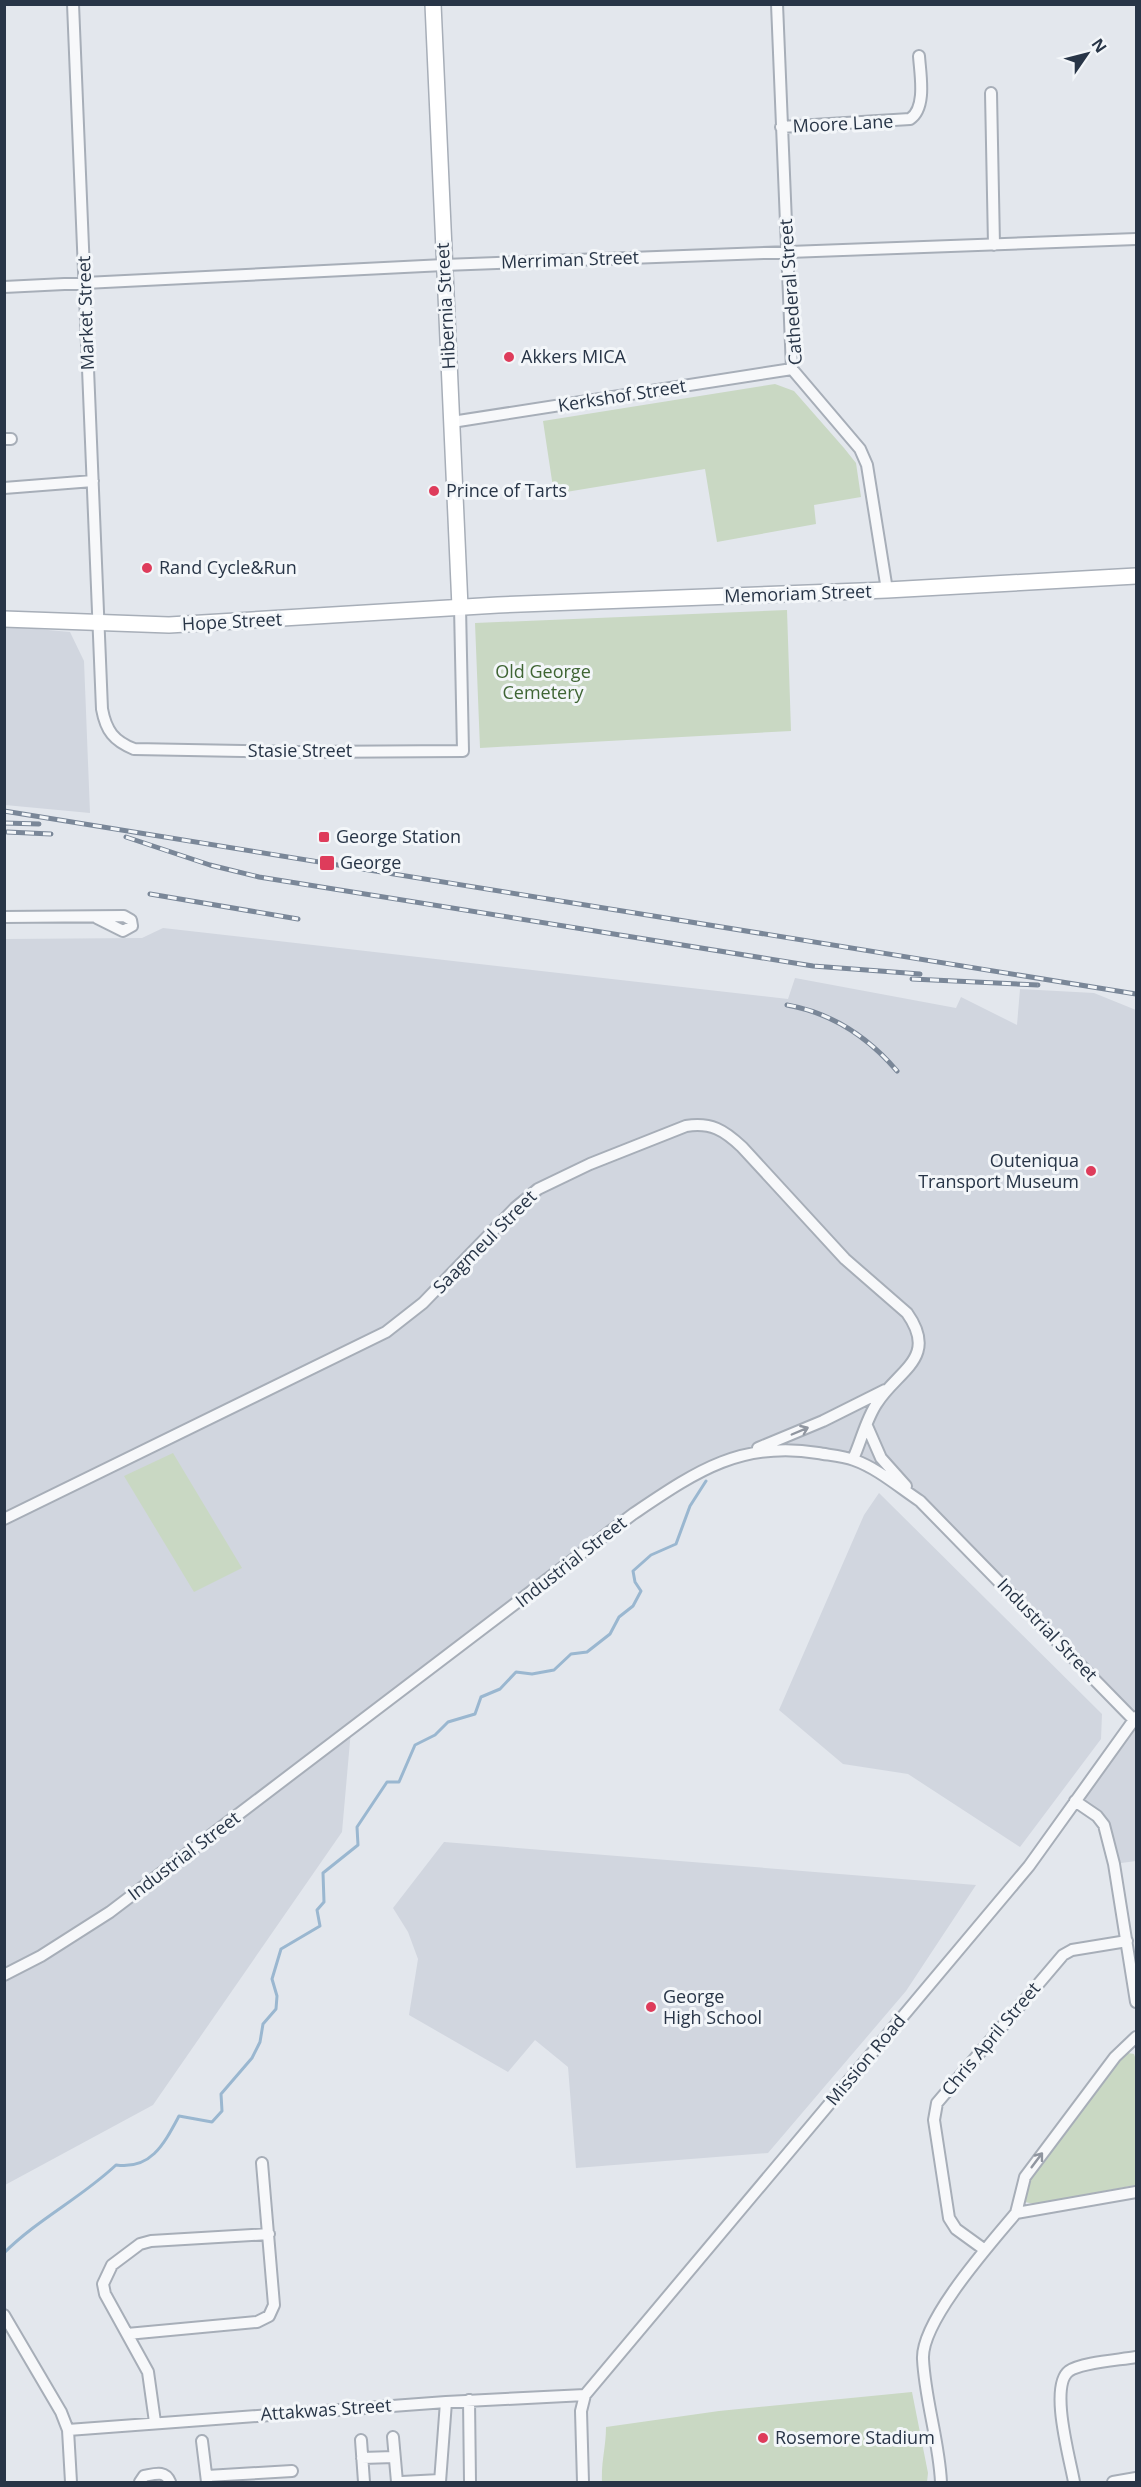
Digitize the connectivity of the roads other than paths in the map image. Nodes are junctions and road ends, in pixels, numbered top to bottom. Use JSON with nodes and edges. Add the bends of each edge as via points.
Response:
{"nodes":[{"id":1,"x":74,"y":4,"type":"edge"},
{"id":2,"x":433,"y":4,"type":"edge"},
{"id":3,"x":777,"y":4,"type":"edge"},
{"id":4,"x":919,"y":56,"type":"dead end"},
{"id":5,"x":991,"y":93,"type":"dead end"},
{"id":6,"x":781,"y":127,"type":"junction"},
{"id":7,"x":1137,"y":240,"type":"edge"},
{"id":8,"x":994,"y":244,"type":"junction"},
{"id":9,"x":788,"y":252,"type":"junction"},
{"id":10,"x":444,"y":265,"type":"junction"},
{"id":11,"x":85,"y":285,"type":"junction"},
{"id":12,"x":4,"y":287,"type":"edge"},
{"id":13,"x":792,"y":369,"type":"junction"},
{"id":14,"x":452,"y":422,"type":"junction"},
{"id":15,"x":93,"y":482,"type":"junction"},
{"id":16,"x":4,"y":488,"type":"edge"},
{"id":17,"x":1137,"y":576,"type":"edge"},
{"id":18,"x":887,"y":590,"type":"junction"},
{"id":19,"x":460,"y":607,"type":"junction"},
{"id":20,"x":4,"y":619,"type":"edge"},
{"id":21,"x":99,"y":622,"type":"junction"},
{"id":22,"x":4,"y":917,"type":"edge"},
{"id":23,"x":97,"y":918,"type":"dead end"},
{"id":24,"x":889,"y":1388,"type":"junction"},
{"id":25,"x":867,"y":1426,"type":"junction"},
{"id":26,"x":746,"y":1453,"type":"junction"},
{"id":27,"x":853,"y":1460,"type":"junction"},
{"id":28,"x":920,"y":1501,"type":"junction"},
{"id":29,"x":4,"y":1519,"type":"edge"},
{"id":30,"x":1136,"y":1719,"type":"edge"},
{"id":31,"x":1075,"y":1801,"type":"junction"},
{"id":32,"x":1127,"y":1941,"type":"junction"},
{"id":33,"x":4,"y":1975,"type":"edge"},
{"id":34,"x":1137,"y":2002,"type":"edge"},
{"id":35,"x":1137,"y":2037,"type":"edge"},
{"id":36,"x":262,"y":2163,"type":"dead end"},
{"id":37,"x":1137,"y":2192,"type":"edge"},
{"id":38,"x":1016,"y":2213,"type":"junction"},
{"id":39,"x":269,"y":2234,"type":"junction"},
{"id":40,"x":985,"y":2250,"type":"junction"},
{"id":41,"x":4,"y":2315,"type":"edge"},
{"id":42,"x":127,"y":2334,"type":"junction"},
{"id":43,"x":1137,"y":2357,"type":"edge"},
{"id":44,"x":585,"y":2395,"type":"junction"},
{"id":45,"x":469,"y":2400,"type":"junction"},
{"id":46,"x":446,"y":2402,"type":"junction"},
{"id":47,"x":155,"y":2422,"type":"junction"},
{"id":48,"x":68,"y":2430,"type":"junction"},
{"id":49,"x":393,"y":2437,"type":"dead end"},
{"id":50,"x":361,"y":2440,"type":"dead end"},
{"id":51,"x":202,"y":2441,"type":"dead end"},
{"id":52,"x":394,"y":2457,"type":"junction"},
{"id":53,"x":362,"y":2458,"type":"junction"},
{"id":54,"x":292,"y":2471,"type":"dead end"},
{"id":55,"x":263,"y":2478,"type":"edge"},
{"id":56,"x":1137,"y":2478,"type":"edge"},
{"id":57,"x":207,"y":2479,"type":"edge"},
{"id":58,"x":440,"y":2481,"type":"edge"},
{"id":59,"x":71,"y":2482,"type":"edge"},
{"id":60,"x":140,"y":2482,"type":"edge"},
{"id":61,"x":170,"y":2482,"type":"edge"},
{"id":62,"x":364,"y":2482,"type":"edge"},
{"id":63,"x":397,"y":2482,"type":"edge"},
{"id":64,"x":402,"y":2482,"type":"edge"},
{"id":65,"x":470,"y":2482,"type":"edge"},
{"id":66,"x":583,"y":2482,"type":"edge"},
{"id":67,"x":941,"y":2482,"type":"edge"},
{"id":68,"x":1074,"y":2482,"type":"edge"},
{"id":69,"x":1113,"y":2482,"type":"edge"}],
"edges":[{"from":1,"to":11,"type":"street","name":"Market Street"},
{"from":2,"to":10,"type":"street","name":"Hibernia Street"},
{"from":3,"to":6,"type":"street","name":"Cathederal Street"},
{"from":4,"to":6,"type":"street","name":"Moore Lane","via":[[920,102],[910,119]]},
{"from":5,"to":8,"type":"street"},
{"from":6,"to":9,"type":"street","name":"Cathederal Street"},
{"from":7,"to":8,"type":"street","name":"Merriman Street"},
{"from":8,"to":9,"type":"street","name":"Merriman Street"},
{"from":9,"to":10,"type":"street","name":"Merriman Street"},
{"from":9,"to":13,"type":"street","name":"Cathederal Street"},
{"from":10,"to":11,"type":"street","name":"Merriman Street"},
{"from":10,"to":14,"type":"street","name":"Hibernia Street"},
{"from":11,"to":12,"type":"street","name":"Merriman Street"},
{"from":11,"to":15,"type":"street","name":"Market Street"},
{"from":13,"to":14,"type":"street","name":"Kerkshof Street"},
{"from":13,"to":18,"type":"street","name":"Cathederal Street","via":[[860,449],[867,465]]},
{"from":14,"to":19,"type":"street","name":"Hibernia Street"},
{"from":15,"to":16,"type":"street"},
{"from":15,"to":21,"type":"street","name":"Market Street"},
{"from":17,"to":18,"type":"street","name":"Memoriam Street"},
{"from":18,"to":19,"type":"street","name":"Memoriam Street"},
{"from":19,"to":21,"type":"street","name":"Hope Street","via":[[169,625]]},
{"from":19,"to":21,"type":"street","name":"Stasie Street","via":[[463,751],[134,749],[118,742],[105,725]]},
{"from":20,"to":21,"type":"street","name":"Hope Street"},
{"from":22,"to":23,"type":"street"},
{"from":24,"to":25,"type":"street","name":"Saagmeul Street","via":[[876,1404]]},
{"from":26,"to":24,"type":"street","one_way":true},
{"from":24,"to":29,"type":"street","name":"Saagmeul Street","via":[[907,1370],[918,1350],[917,1329],[907,1312],[845,1259],[728,1133],[703,1124],[686,1126],[538,1189],[423,1303],[386,1332]]},
{"from":25,"to":27,"type":"street","name":"Saagmeul Street"},
{"from":25,"to":28,"type":"street","via":[[881,1458]]},
{"from":26,"to":27,"type":"street","name":"Industrial Street","via":[[802,1450]]},
{"from":26,"to":33,"type":"street","name":"Industrial Street","via":[[691,1474],[633,1514],[110,1912]]},
{"from":27,"to":28,"type":"street","name":"Industrial Street"},
{"from":28,"to":30,"type":"street","name":"Industrial Street"},
{"from":30,"to":31,"type":"street","name":"Mission Road"},
{"from":31,"to":32,"type":"street","via":[[1104,1825]]},
{"from":31,"to":44,"type":"street","name":"Mission Road","via":[[1015,1883]]},
{"from":32,"to":34,"type":"street"},
{"from":32,"to":40,"type":"street","name":"Chris April Street","via":[[1063,1955],[938,2103],[934,2120],[949,2218],[956,2229]]},
{"from":38,"to":35,"type":"street","one_way":true,"via":[[1025,2176],[1115,2057]]},
{"from":36,"to":39,"type":"street"},
{"from":37,"to":38,"type":"street"},
{"from":38,"to":40,"type":"street"},
{"from":39,"to":42,"type":"street","via":[[274,2305],[264,2320]]},
{"from":39,"to":42,"type":"street","via":[[151,2241],[123,2254],[112,2265],[103,2284]]},
{"from":40,"to":67,"type":"street","via":[[942,2310],[924,2344]]},
{"from":41,"to":48,"type":"street"},
{"from":42,"to":47,"type":"street","via":[[148,2372]]},
{"from":43,"to":68,"type":"street","via":[[1080,2367],[1069,2371],[1061,2381],[1059,2397]]},
{"from":44,"to":45,"type":"street","name":"Attakwas Street"},
{"from":44,"to":66,"type":"street","via":[[581,2411]]},
{"from":45,"to":46,"type":"street","name":"Attakwas Street"},
{"from":45,"to":65,"type":"street"},
{"from":46,"to":47,"type":"street","name":"Attakwas Street"},
{"from":46,"to":58,"type":"street"},
{"from":47,"to":48,"type":"street","name":"Attakwas Street"},
{"from":48,"to":59,"type":"street"},
{"from":49,"to":52,"type":"street"},
{"from":50,"to":53,"type":"street"},
{"from":51,"to":57,"type":"street"},
{"from":52,"to":53,"type":"street"},
{"from":52,"to":63,"type":"street"},
{"from":53,"to":62,"type":"street"},
{"from":54,"to":55,"type":"street"},
{"from":55,"to":57,"type":"street"},
{"from":56,"to":69,"type":"street"},
{"from":58,"to":64,"type":"street"},
{"from":60,"to":61,"type":"street","via":[[144,2476],[161,2473]]}]}
